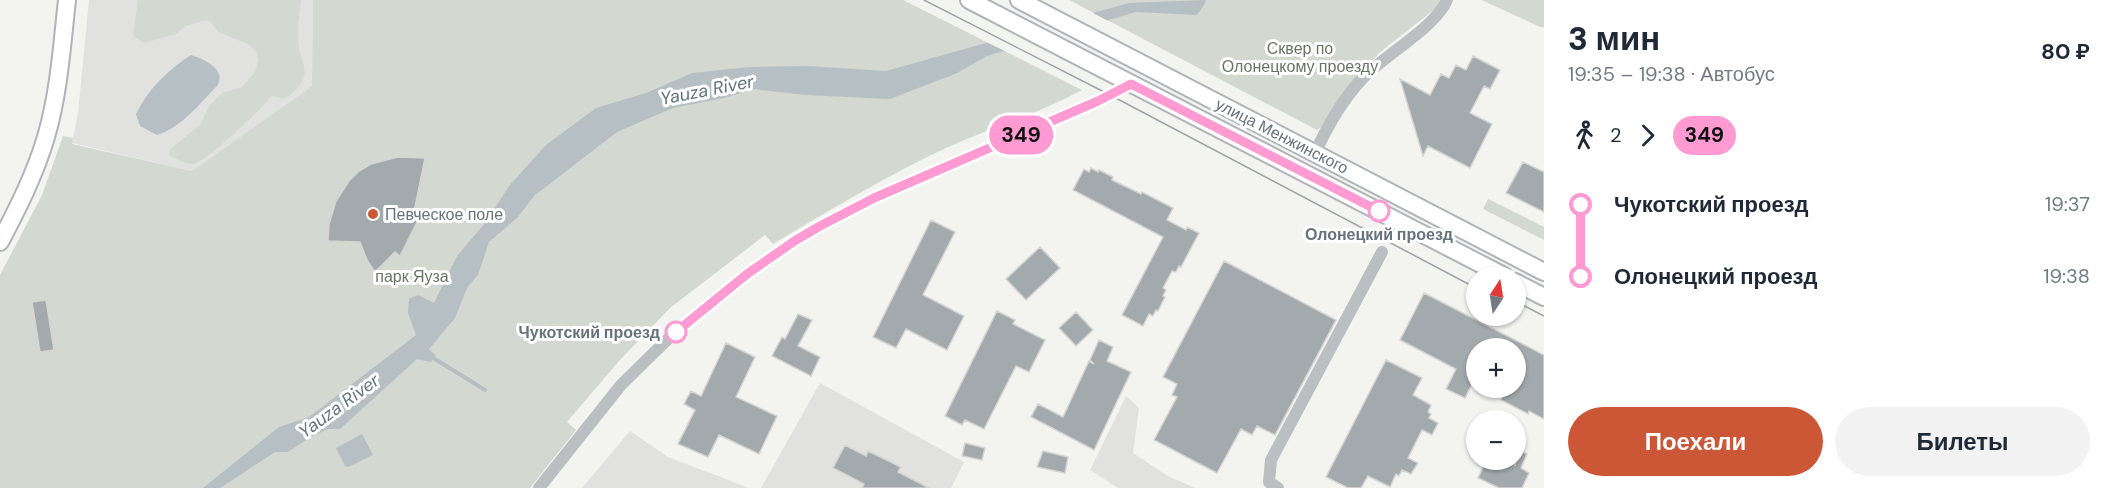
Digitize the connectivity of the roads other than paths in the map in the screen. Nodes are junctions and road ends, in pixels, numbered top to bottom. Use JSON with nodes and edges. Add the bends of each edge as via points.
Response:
{"nodes":[{"id":1,"x":67,"y":0,"type":"edge"},
{"id":2,"x":969,"y":0,"type":"edge"},
{"id":3,"x":1019,"y":0,"type":"edge"},
{"id":4,"x":1447,"y":0,"type":"edge"},
{"id":5,"x":1131,"y":84,"type":"junction"},
{"id":6,"x":1315,"y":153,"type":"junction"},
{"id":7,"x":0,"y":243,"type":"edge"},
{"id":8,"x":1382,"y":252,"type":"dead end"},
{"id":9,"x":1485,"y":266,"type":"edge"},
{"id":10,"x":1544,"y":272,"type":"edge"},
{"id":11,"x":1526,"y":288,"type":"edge"},
{"id":12,"x":1544,"y":297,"type":"edge"},
{"id":13,"x":539,"y":488,"type":"edge"},
{"id":14,"x":1278,"y":488,"type":"edge"}],
"edges":[{"from":1,"to":7,"type":"main road","via":[[46,136],[21,203]]},
{"from":2,"to":5,"type":"main road","name":"улица Менжинского"},
{"from":3,"to":6,"type":"main road","name":"улица Менжинского"},
{"from":4,"to":6,"type":"street","via":[[1437,15],[1347,96]]},
{"from":5,"to":9,"type":"main road","name":"улица Менжинского"},
{"from":5,"to":13,"type":"street","via":[[874,198],[778,252],[665,342],[621,385]]},
{"from":6,"to":10,"type":"main road","name":"улица Менжинского"},
{"from":8,"to":14,"type":"street","via":[[1271,460],[1269,482]]},
{"from":11,"to":12,"type":"main road"}]}
